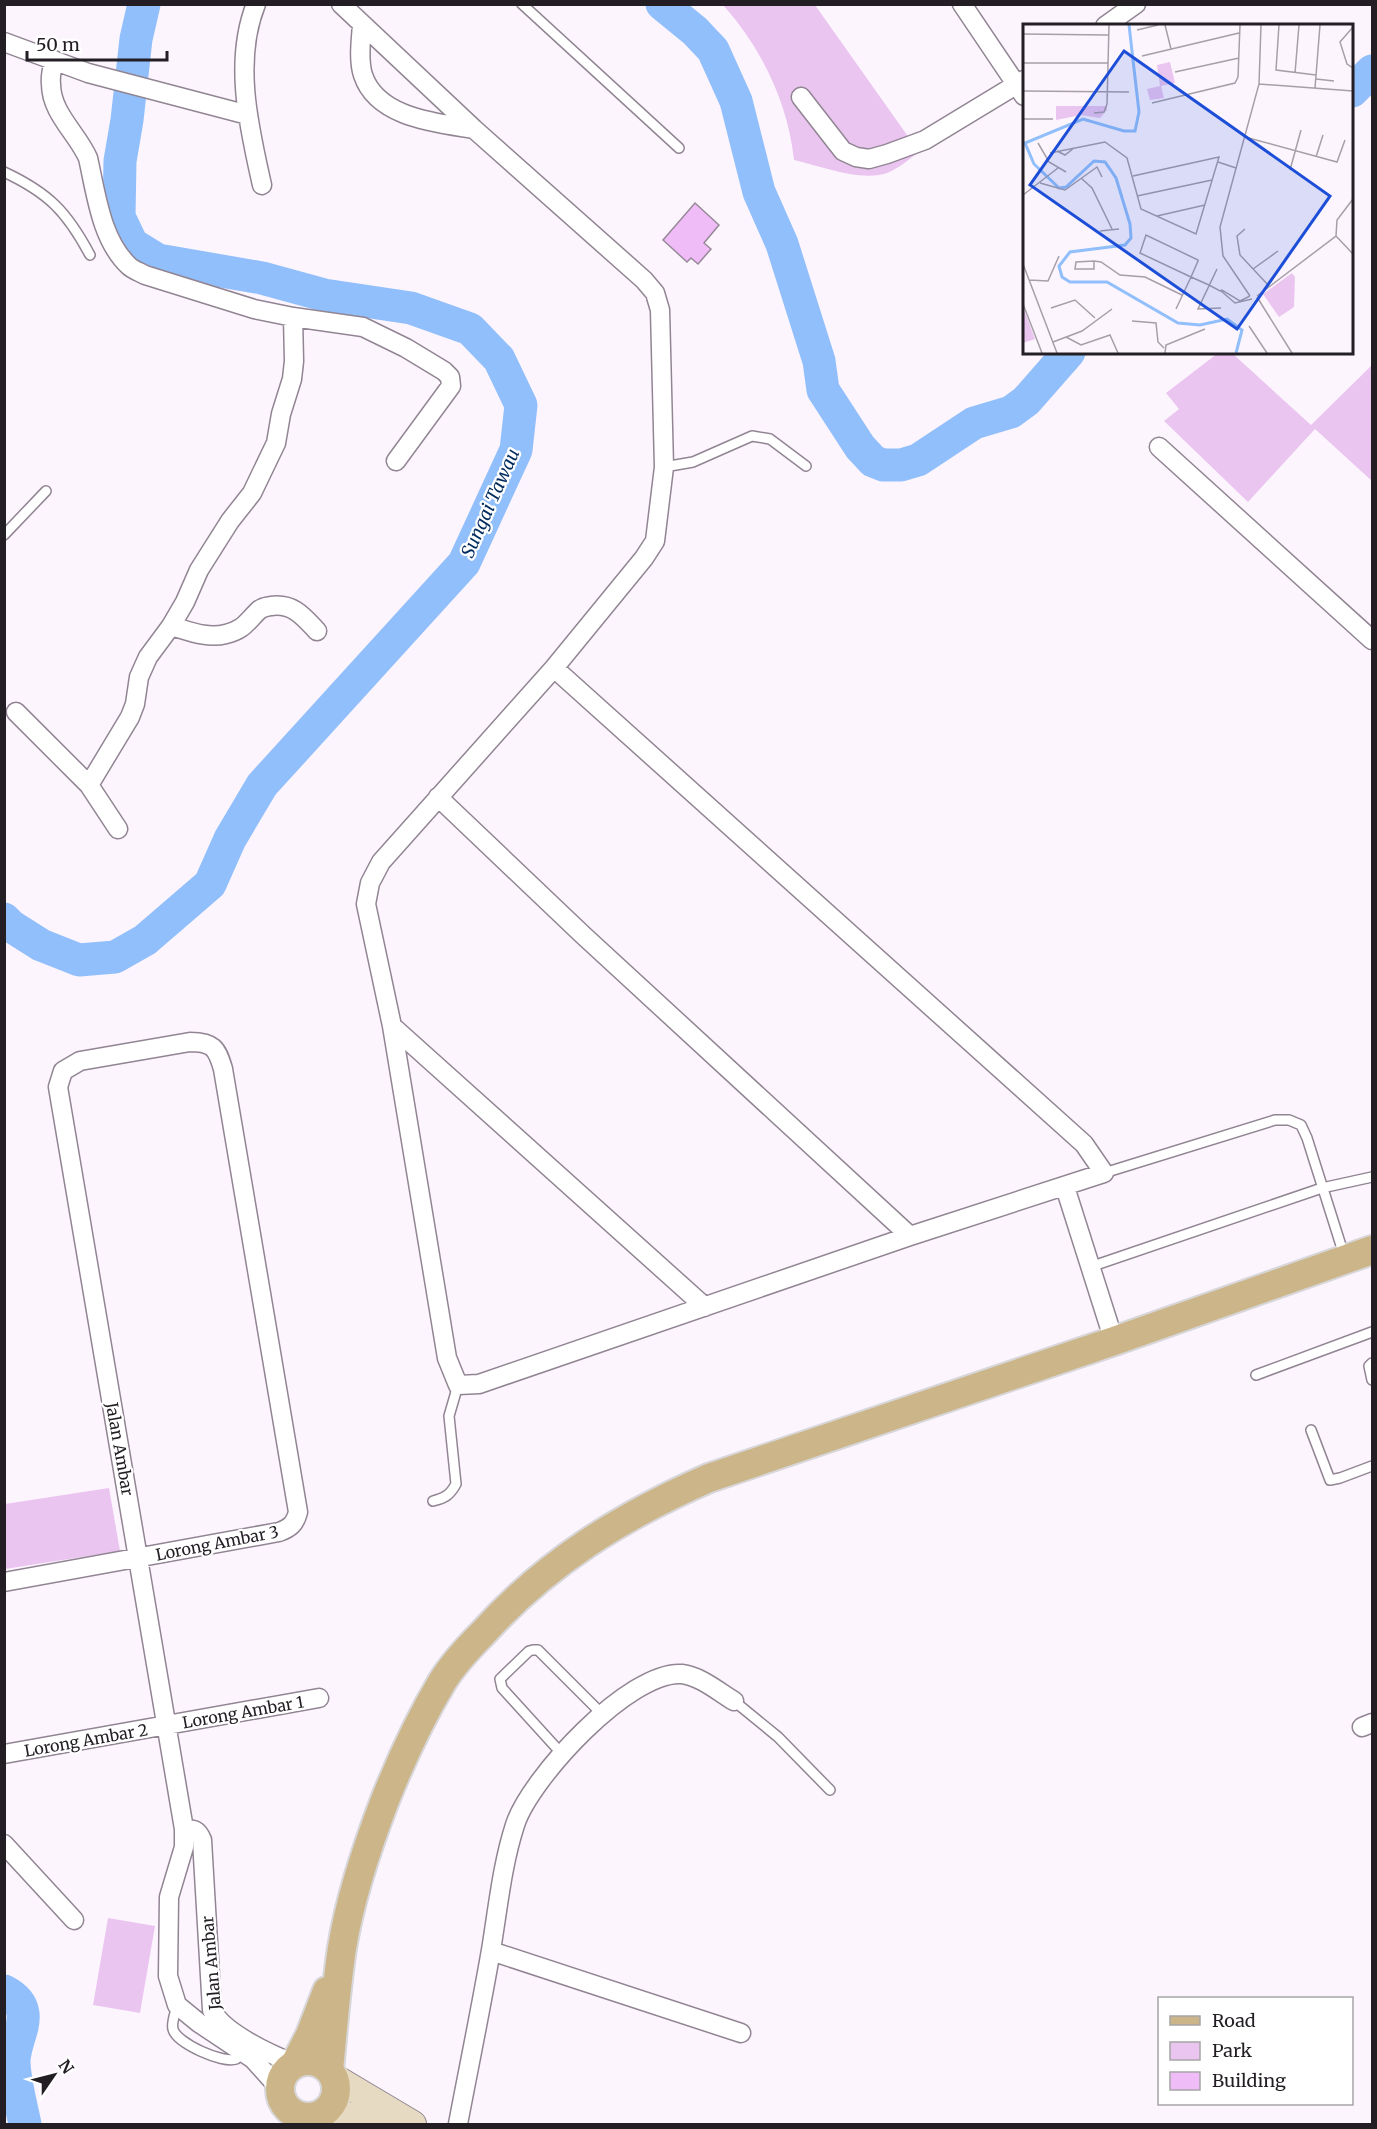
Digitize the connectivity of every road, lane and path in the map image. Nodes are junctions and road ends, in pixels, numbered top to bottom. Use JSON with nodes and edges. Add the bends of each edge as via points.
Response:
{"nodes":[{"id":1,"x":256,"y":4,"type":"edge"},
{"id":2,"x":341,"y":4,"type":"edge"},
{"id":3,"x":522,"y":4,"type":"edge"},
{"id":4,"x":962,"y":4,"type":"edge"},
{"id":5,"x":1136,"y":4,"type":"edge"},
{"id":6,"x":362,"y":24,"type":"junction"},
{"id":7,"x":1108,"y":24,"type":"edge"},
{"id":8,"x":4,"y":42,"type":"edge"},
{"id":9,"x":54,"y":60,"type":"junction"},
{"id":10,"x":1022,"y":87,"type":"edge"},
{"id":11,"x":801,"y":97,"type":"dead end"},
{"id":12,"x":248,"y":115,"type":"junction"},
{"id":13,"x":474,"y":129,"type":"junction"},
{"id":14,"x":679,"y":148,"type":"dead end"},
{"id":15,"x":4,"y":172,"type":"edge"},
{"id":16,"x":262,"y":185,"type":"dead end"},
{"id":17,"x":90,"y":255,"type":"dead end"},
{"id":18,"x":293,"y":317,"type":"junction"},
{"id":19,"x":1158,"y":447,"type":"dead end"},
{"id":20,"x":396,"y":460,"type":"dead end"},
{"id":21,"x":806,"y":466,"type":"dead end"},
{"id":22,"x":664,"y":467,"type":"junction"},
{"id":23,"x":46,"y":491,"type":"dead end"},
{"id":24,"x":4,"y":535,"type":"edge"},
{"id":25,"x":171,"y":626,"type":"junction"},
{"id":26,"x":317,"y":631,"type":"dead end"},
{"id":27,"x":1372,"y":640,"type":"edge"},
{"id":28,"x":554,"y":668,"type":"junction"},
{"id":29,"x":16,"y":712,"type":"dead end"},
{"id":30,"x":89,"y":785,"type":"junction"},
{"id":31,"x":438,"y":797,"type":"junction"},
{"id":32,"x":118,"y":829,"type":"dead end"},
{"id":33,"x":392,"y":1026,"type":"junction"},
{"id":34,"x":63,"y":1071,"type":"joint"},
{"id":35,"x":1104,"y":1173,"type":"junction"},
{"id":36,"x":1372,"y":1177,"type":"edge"},
{"id":37,"x":1065,"y":1186,"type":"junction"},
{"id":38,"x":1322,"y":1188,"type":"junction"},
{"id":39,"x":910,"y":1236,"type":"junction"},
{"id":40,"x":1364,"y":1258,"type":"edge"},
{"id":41,"x":1090,"y":1267,"type":"junction"},
{"id":42,"x":705,"y":1306,"type":"junction"},
{"id":43,"x":1372,"y":1332,"type":"edge"},
{"id":44,"x":1114,"y":1341,"type":"junction"},
{"id":45,"x":1372,"y":1363,"type":"edge"},
{"id":46,"x":1256,"y":1375,"type":"dead end"},
{"id":47,"x":1372,"y":1380,"type":"edge"},
{"id":48,"x":458,"y":1385,"type":"junction"},
{"id":49,"x":1311,"y":1430,"type":"dead end"},
{"id":50,"x":1372,"y":1466,"type":"edge"},
{"id":51,"x":433,"y":1501,"type":"dead end"},
{"id":52,"x":139,"y":1558,"type":"junction"},
{"id":53,"x":4,"y":1582,"type":"edge"},
{"id":54,"x":319,"y":1698,"type":"dead end"},
{"id":55,"x":734,"y":1701,"type":"joint"},
{"id":56,"x":603,"y":1715,"type":"junction"},
{"id":57,"x":167,"y":1725,"type":"junction"},
{"id":58,"x":4,"y":1754,"type":"edge"},
{"id":59,"x":562,"y":1754,"type":"junction"},
{"id":60,"x":830,"y":1790,"type":"dead end"},
{"id":61,"x":184,"y":1829,"type":"junction"},
{"id":62,"x":4,"y":1844,"type":"edge"},
{"id":63,"x":74,"y":1920,"type":"dead end"},
{"id":64,"x":343,"y":1947,"type":"junction"},
{"id":65,"x":491,"y":1951,"type":"junction"},
{"id":66,"x":210,"y":1991,"type":"junction"},
{"id":67,"x":177,"y":2005,"type":"junction"},
{"id":68,"x":741,"y":2033,"type":"dead end"},
{"id":69,"x":295,"y":2064,"type":"junction"},
{"id":70,"x":331,"y":2073,"type":"junction"},
{"id":71,"x":280,"y":2105,"type":"edge"},
{"id":72,"x":320,"y":2117,"type":"edge"},
{"id":73,"x":391,"y":2124,"type":"edge"},
{"id":74,"x":413,"y":2124,"type":"edge"},
{"id":75,"x":458,"y":2124,"type":"edge"}],
"edges":[{"from":1,"to":12,"type":"street","via":[[248,24],[244,72]]},
{"from":2,"to":6,"type":"street"},
{"from":3,"to":14,"type":"lane"},
{"from":4,"to":10,"type":"street"},
{"from":5,"to":7,"type":"street"},
{"from":6,"to":13,"type":"street"},
{"from":6,"to":13,"type":"street","via":[[362,74],[377,96],[420,120]]},
{"from":8,"to":9,"type":"street"},
{"from":9,"to":12,"type":"street","via":[[87,73]]},
{"from":9,"to":18,"type":"street","via":[[50,83],[54,103],[88,158],[108,236],[130,267],[254,309]]},
{"from":10,"to":11,"type":"street","via":[[925,140],[869,159],[843,151]]},
{"from":12,"to":16,"type":"street"},
{"from":13,"to":22,"type":"street","via":[[655,293],[660,310]]},
{"from":15,"to":17,"type":"lane","via":[[29,184],[60,207]]},
{"from":18,"to":20,"type":"street","via":[[363,327],[406,348],[450,377],[451,386]]},
{"from":18,"to":25,"type":"street","via":[[292,379],[276,443],[252,493],[199,570]]},
{"from":19,"to":27,"type":"street"},
{"from":21,"to":22,"type":"lane","via":[[770,439],[752,436],[693,462]]},
{"from":22,"to":28,"type":"street","via":[[656,541]]},
{"from":23,"to":24,"type":"lane"},
{"from":25,"to":26,"type":"street","via":[[206,636],[224,635],[243,628],[261,608],[274,606],[299,611]]},
{"from":25,"to":30,"type":"street","via":[[148,657],[130,717]]},
{"from":28,"to":31,"type":"street"},
{"from":28,"to":35,"type":"street","via":[[1084,1144]]},
{"from":29,"to":30,"type":"street"},
{"from":30,"to":32,"type":"street"},
{"from":31,"to":33,"type":"street","via":[[381,862],[370,883],[366,904]]},
{"from":31,"to":39,"type":"street"},
{"from":33,"to":42,"type":"street"},
{"from":33,"to":48,"type":"street","via":[[447,1358]]},
{"from":34,"to":52,"type":"street","name":"Jalan Ambar","via":[[58,1087]]},
{"from":34,"to":52,"type":"street","name":"Lorong Ambar 3","via":[[80,1061],[190,1042],[212,1045],[219,1055],[298,1512],[293,1525],[279,1532]]},
{"from":35,"to":37,"type":"street"},
{"from":35,"to":38,"type":"lane","via":[[1275,1120],[1289,1120],[1301,1125]]},
{"from":36,"to":38,"type":"lane"},
{"from":37,"to":39,"type":"street"},
{"from":37,"to":41,"type":"street"},
{"from":38,"to":40,"type":"lane"},
{"from":38,"to":41,"type":"lane"},
{"from":39,"to":42,"type":"street"},
{"from":40,"to":44,"type":"main road"},
{"from":41,"to":44,"type":"street"},
{"from":42,"to":48,"type":"street","via":[[479,1384]]},
{"from":43,"to":46,"type":"lane"},
{"from":44,"to":64,"type":"main road","via":[[710,1478],[625,1518],[543,1575],[490,1625],[443,1681],[411,1742],[375,1827]]},
{"from":45,"to":47,"type":"lane"},
{"from":48,"to":51,"type":"lane","via":[[449,1416],[456,1484],[445,1498]]},
{"from":49,"to":50,"type":"lane","via":[[1330,1480]]},
{"from":52,"to":53,"type":"street","name":"Lorong Ambar 3"},
{"from":52,"to":57,"type":"street","name":"Jalan Ambar"},
{"from":54,"to":57,"type":"street","name":"Lorong Ambar 1"},
{"from":55,"to":56,"type":"street","via":[[682,1674],[650,1681]]},
{"from":55,"to":60,"type":"lane","via":[[778,1737]]},
{"from":56,"to":59,"type":"street"},
{"from":56,"to":59,"type":"lane","via":[[538,1650],[529,1652],[500,1678],[502,1688]]},
{"from":57,"to":58,"type":"street","name":"Lorong Ambar 2"},
{"from":57,"to":61,"type":"street","name":"Jalan Ambar"},
{"from":59,"to":65,"type":"street","via":[[516,1822]]},
{"from":61,"to":66,"type":"street","name":"Jalan Ambar","via":[[195,1829],[202,1840]]},
{"from":61,"to":67,"type":"street","name":"Jalan Ambar","via":[[184,1847],[169,1897],[168,1976]]},
{"from":62,"to":63,"type":"street"},
{"from":64,"to":69,"type":"main road","via":[[310,2036]]},
{"from":64,"to":70,"type":"main road"},
{"from":65,"to":68,"type":"street"},
{"from":65,"to":75,"type":"street"},
{"from":66,"to":67,"type":"street","via":[[196,2004]]},
{"from":66,"to":69,"type":"street","name":"Jalan Ambar","via":[[216,2018],[266,2053]]},
{"from":67,"to":71,"type":"street","name":"Jalan Ambar","via":[[262,2068]]},
{"from":69,"to":70,"type":"main road","via":[[313,2061]]},
{"from":69,"to":71,"type":"main road","via":[[284,2074]]},
{"from":70,"to":72,"type":"main road","via":[[336,2096]]},
{"from":70,"to":74,"type":"street"},
{"from":71,"to":72,"type":"main road","via":[[294,2115]]},
{"from":72,"to":73,"type":"street"}]}
